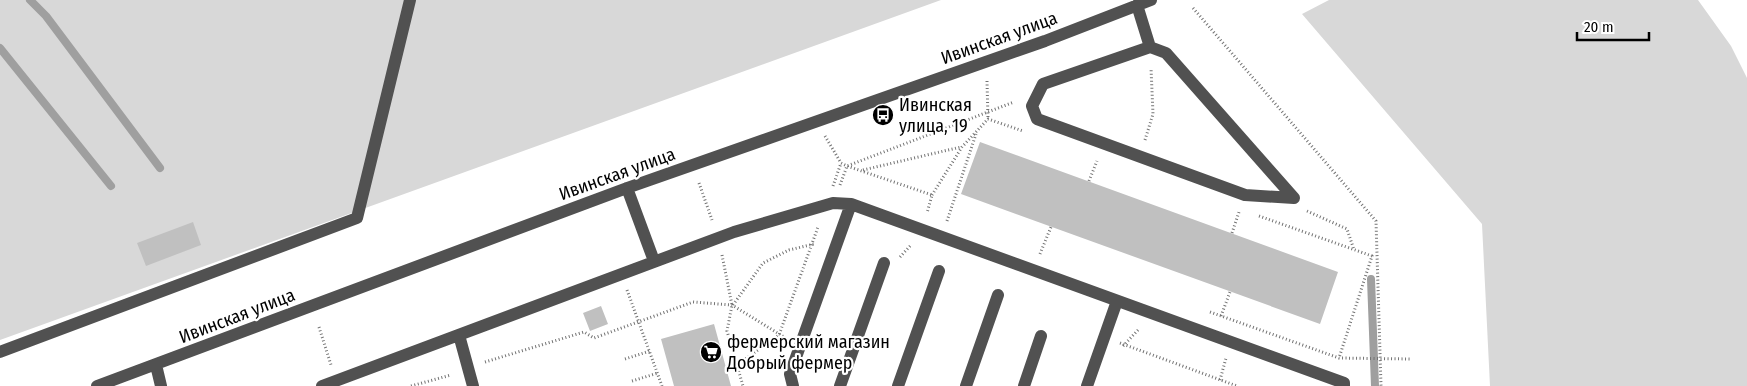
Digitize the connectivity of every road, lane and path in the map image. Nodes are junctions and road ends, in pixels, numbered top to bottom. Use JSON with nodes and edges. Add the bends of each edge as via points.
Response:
{"nodes":[{"id":1,"x":410,"y":0,"type":"edge"},
{"id":2,"x":1151,"y":0,"type":"edge"},
{"id":3,"x":1137,"y":5,"type":"junction"},
{"id":4,"x":1193,"y":8,"type":"dead end"},
{"id":5,"x":1150,"y":47,"type":"junction"},
{"id":6,"x":987,"y":75,"type":"dead end"},
{"id":7,"x":1036,"y":94,"type":"junction"},
{"id":8,"x":988,"y":111,"type":"junction"},
{"id":9,"x":988,"y":119,"type":"junction"},
{"id":10,"x":977,"y":131,"type":"junction"},
{"id":11,"x":1032,"y":134,"type":"dead end"},
{"id":12,"x":825,"y":136,"type":"dead end"},
{"id":13,"x":962,"y":147,"type":"junction"},
{"id":14,"x":1098,"y":157,"type":"dead end"},
{"id":15,"x":1141,"y":157,"type":"junction"},
{"id":16,"x":842,"y":163,"type":"junction"},
{"id":17,"x":847,"y":166,"type":"junction"},
{"id":18,"x":862,"y":170,"type":"junction"},
{"id":19,"x":1089,"y":182,"type":"dead end"},
{"id":20,"x":627,"y":188,"type":"junction"},
{"id":21,"x":932,"y":195,"type":"junction"},
{"id":22,"x":1294,"y":198,"type":"junction"},
{"id":23,"x":827,"y":204,"type":"junction"},
{"id":24,"x":850,"y":204,"type":"junction"},
{"id":25,"x":1240,"y":209,"type":"dead end"},
{"id":26,"x":1258,"y":215,"type":"dead end"},
{"id":27,"x":933,"y":216,"type":"dead end"},
{"id":28,"x":940,"y":218,"type":"dead end"},
{"id":29,"x":946,"y":221,"type":"junction"},
{"id":30,"x":955,"y":224,"type":"dead end"},
{"id":31,"x":1051,"y":227,"type":"dead end"},
{"id":32,"x":1232,"y":233,"type":"dead end"},
{"id":33,"x":812,"y":244,"type":"junction"},
{"id":34,"x":819,"y":244,"type":"dead end"},
{"id":35,"x":1033,"y":250,"type":"dead end"},
{"id":36,"x":1354,"y":250,"type":"junction"},
{"id":37,"x":654,"y":261,"type":"junction"},
{"id":38,"x":884,"y":263,"type":"dead end"},
{"id":39,"x":939,"y":271,"type":"dead end"},
{"id":40,"x":621,"y":275,"type":"junction"},
{"id":41,"x":1230,"y":292,"type":"dead end"},
{"id":42,"x":998,"y":295,"type":"dead end"},
{"id":43,"x":1117,"y":301,"type":"junction"},
{"id":44,"x":732,"y":305,"type":"junction"},
{"id":45,"x":1204,"y":310,"type":"dead end"},
{"id":46,"x":1153,"y":315,"type":"junction"},
{"id":47,"x":1221,"y":316,"type":"junction"},
{"id":48,"x":640,"y":323,"type":"junction"},
{"id":49,"x":320,"y":327,"type":"dead end"},
{"id":50,"x":779,"y":334,"type":"junction"},
{"id":51,"x":459,"y":335,"type":"junction"},
{"id":52,"x":1041,"y":336,"type":"dead end"},
{"id":53,"x":1104,"y":337,"type":"junction"},
{"id":54,"x":785,"y":338,"type":"dead end"},
{"id":55,"x":1123,"y":344,"type":"junction"},
{"id":56,"x":650,"y":350,"type":"junction"},
{"id":57,"x":0,"y":352,"type":"edge"},
{"id":58,"x":1120,"y":353,"type":"dead end"},
{"id":59,"x":1339,"y":358,"type":"junction"},
{"id":60,"x":1379,"y":358,"type":"junction"},
{"id":61,"x":625,"y":359,"type":"dead end"},
{"id":62,"x":1411,"y":359,"type":"dead end"},
{"id":63,"x":156,"y":365,"type":"junction"},
{"id":64,"x":737,"y":365,"type":"junction"},
{"id":65,"x":468,"y":367,"type":"junction"},
{"id":66,"x":658,"y":374,"type":"junction"},
{"id":67,"x":336,"y":380,"type":"junction"},
{"id":68,"x":632,"y":381,"type":"dead end"},
{"id":69,"x":1344,"y":384,"type":"edge"},
{"id":70,"x":96,"y":386,"type":"edge"},
{"id":71,"x":160,"y":386,"type":"edge"},
{"id":72,"x":322,"y":386,"type":"edge"},
{"id":73,"x":411,"y":386,"type":"edge"},
{"id":74,"x":473,"y":386,"type":"edge"},
{"id":75,"x":662,"y":386,"type":"edge"},
{"id":76,"x":743,"y":386,"type":"edge"},
{"id":77,"x":793,"y":386,"type":"edge"},
{"id":78,"x":840,"y":386,"type":"edge"},
{"id":79,"x":898,"y":386,"type":"edge"},
{"id":80,"x":966,"y":386,"type":"edge"},
{"id":81,"x":1024,"y":386,"type":"edge"},
{"id":82,"x":1087,"y":386,"type":"edge"},
{"id":83,"x":1236,"y":386,"type":"edge"},
{"id":84,"x":1381,"y":386,"type":"edge"}],
"edges":[{"from":1,"to":57,"type":"street","via":[[357,218]]},
{"from":2,"to":3,"type":"street","name":"Ивинская улица"},
{"from":3,"to":5,"type":"street"},
{"from":3,"to":20,"type":"street","name":"Ивинская улица","via":[[1036,44]]},
{"from":4,"to":60,"type":"path","via":[[1376,221]]},
{"from":5,"to":7,"type":"street","via":[[1043,84]]},
{"from":5,"to":15,"type":"path","via":[[1153,114]]},
{"from":5,"to":22,"type":"street","via":[[1166,53]]},
{"from":6,"to":8,"type":"path"},
{"from":7,"to":8,"type":"path"},
{"from":7,"to":15,"type":"street","via":[[1032,106],[1037,119]]},
{"from":8,"to":9,"type":"path"},
{"from":8,"to":17,"type":"path"},
{"from":9,"to":10,"type":"path"},
{"from":9,"to":11,"type":"path"},
{"from":10,"to":13,"type":"path"},
{"from":10,"to":29,"type":"path"},
{"from":12,"to":16,"type":"path"},
{"from":13,"to":18,"type":"path"},
{"from":13,"to":21,"type":"path"},
{"from":14,"to":19,"type":"path"},
{"from":15,"to":22,"type":"street","via":[[1246,195]]},
{"from":16,"to":17,"type":"path"},
{"from":16,"to":23,"type":"path"},
{"from":17,"to":18,"type":"path"},
{"from":18,"to":21,"type":"path"},
{"from":20,"to":37,"type":"street"},
{"from":20,"to":63,"type":"street","name":"Ивинская улица"},
{"from":21,"to":27,"type":"path","via":[[927,214]]},
{"from":22,"to":36,"type":"path","via":[[1303,209],[1347,230]]},
{"from":23,"to":24,"type":"street"},
{"from":23,"to":33,"type":"path"},
{"from":23,"to":37,"type":"street","via":[[734,232]]},
{"from":24,"to":43,"type":"street"},
{"from":24,"to":77,"type":"street","via":[[790,374]]},
{"from":25,"to":32,"type":"path"},
{"from":26,"to":36,"type":"path"},
{"from":28,"to":29,"type":"path"},
{"from":29,"to":30,"type":"path"},
{"from":31,"to":35,"type":"path","via":[[1041,253]]},
{"from":33,"to":34,"type":"path"},
{"from":33,"to":44,"type":"path","via":[[789,250],[763,263]]},
{"from":33,"to":50,"type":"path"},
{"from":36,"to":59,"type":"path","via":[[1372,256]]},
{"from":37,"to":40,"type":"street"},
{"from":38,"to":78,"type":"street"},
{"from":39,"to":79,"type":"street"},
{"from":40,"to":48,"type":"path"},
{"from":40,"to":51,"type":"street"},
{"from":41,"to":47,"type":"path"},
{"from":42,"to":80,"type":"street"},
{"from":43,"to":46,"type":"street"},
{"from":43,"to":53,"type":"street"},
{"from":44,"to":48,"type":"path","via":[[693,302]]},
{"from":44,"to":50,"type":"path"},
{"from":44,"to":64,"type":"path","via":[[727,331]]},
{"from":45,"to":47,"type":"path"},
{"from":46,"to":55,"type":"path"},
{"from":46,"to":69,"type":"street"},
{"from":47,"to":59,"type":"path"},
{"from":48,"to":56,"type":"path"},
{"from":48,"to":65,"type":"path","via":[[594,338],[584,332]]},
{"from":49,"to":67,"type":"path"},
{"from":50,"to":54,"type":"path"},
{"from":50,"to":64,"type":"path"},
{"from":51,"to":65,"type":"street"},
{"from":51,"to":67,"type":"street"},
{"from":52,"to":81,"type":"street"},
{"from":53,"to":55,"type":"path"},
{"from":53,"to":82,"type":"street"},
{"from":55,"to":58,"type":"path"},
{"from":55,"to":83,"type":"path"},
{"from":56,"to":61,"type":"path"},
{"from":56,"to":66,"type":"path"},
{"from":59,"to":60,"type":"path"},
{"from":59,"to":69,"type":"path"},
{"from":60,"to":62,"type":"path"},
{"from":60,"to":84,"type":"path"},
{"from":63,"to":70,"type":"street","name":"Ивинская улица"},
{"from":63,"to":71,"type":"street"},
{"from":64,"to":76,"type":"path"},
{"from":65,"to":73,"type":"path"},
{"from":65,"to":74,"type":"street"},
{"from":66,"to":68,"type":"path"},
{"from":66,"to":75,"type":"path"},
{"from":67,"to":72,"type":"street"}]}
